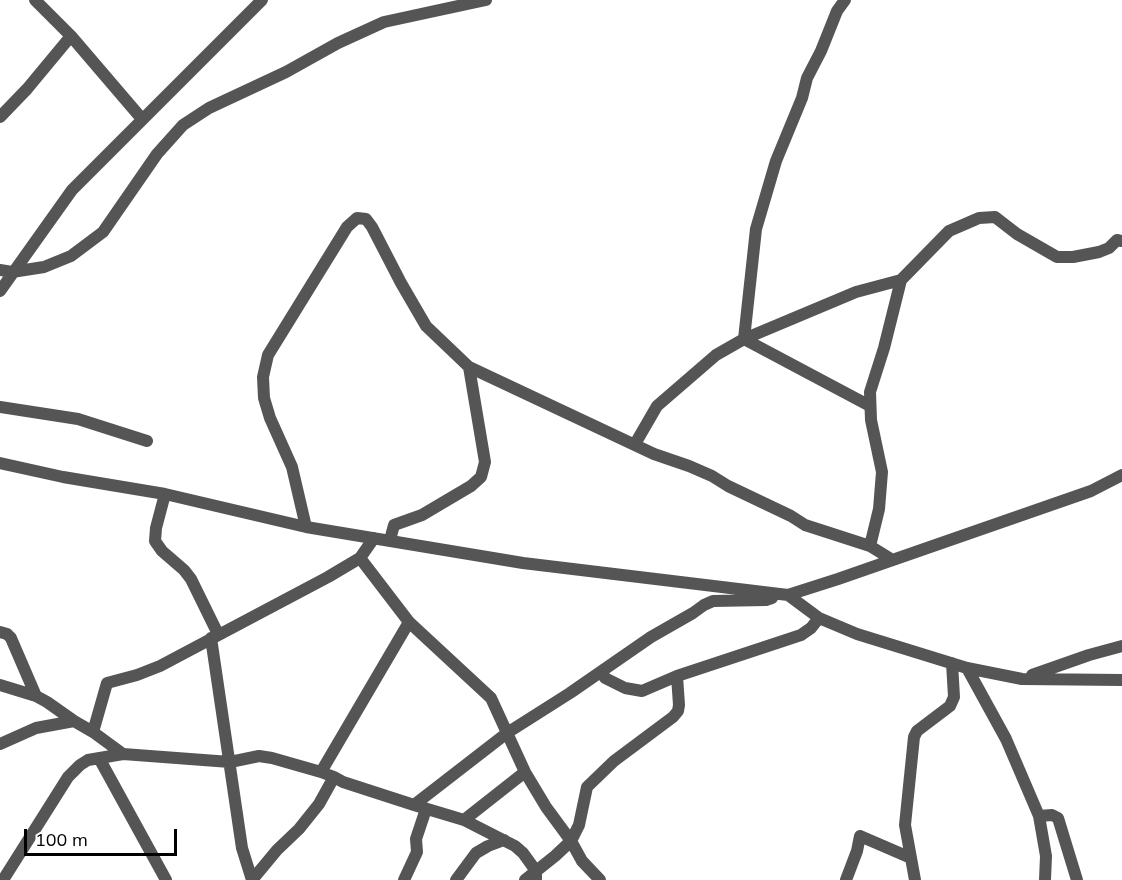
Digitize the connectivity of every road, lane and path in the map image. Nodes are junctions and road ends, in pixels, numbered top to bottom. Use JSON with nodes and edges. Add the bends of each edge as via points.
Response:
{"nodes":[{"id":1,"x":35,"y":0,"type":"edge"},
{"id":2,"x":262,"y":0,"type":"edge"},
{"id":3,"x":486,"y":0,"type":"edge"},
{"id":4,"x":845,"y":0,"type":"edge"},
{"id":5,"x":71,"y":36,"type":"junction"},
{"id":6,"x":0,"y":117,"type":"edge"},
{"id":7,"x":142,"y":120,"type":"junction"},
{"id":8,"x":1122,"y":241,"type":"edge"},
{"id":9,"x":6,"y":271,"type":"edge"},
{"id":10,"x":901,"y":280,"type":"junction"},
{"id":11,"x":0,"y":291,"type":"edge"},
{"id":12,"x":744,"y":339,"type":"junction"},
{"id":13,"x":469,"y":367,"type":"junction"},
{"id":14,"x":0,"y":406,"type":"edge"},
{"id":15,"x":870,"y":406,"type":"junction"},
{"id":16,"x":147,"y":441,"type":"dead end"},
{"id":17,"x":635,"y":444,"type":"junction"},
{"id":18,"x":0,"y":463,"type":"edge"},
{"id":19,"x":1122,"y":475,"type":"edge"},
{"id":20,"x":165,"y":494,"type":"junction"},
{"id":21,"x":306,"y":527,"type":"junction"},
{"id":22,"x":374,"y":538,"type":"junction"},
{"id":23,"x":390,"y":540,"type":"junction"},
{"id":24,"x":870,"y":546,"type":"junction"},
{"id":25,"x":360,"y":558,"type":"junction"},
{"id":26,"x":891,"y":559,"type":"junction"},
{"id":27,"x":783,"y":594,"type":"junction"},
{"id":28,"x":819,"y":618,"type":"junction"},
{"id":29,"x":409,"y":622,"type":"junction"},
{"id":30,"x":0,"y":632,"type":"edge"},
{"id":31,"x":215,"y":636,"type":"junction"},
{"id":32,"x":1122,"y":646,"type":"edge"},
{"id":33,"x":952,"y":663,"type":"junction"},
{"id":34,"x":967,"y":668,"type":"junction"},
{"id":35,"x":602,"y":671,"type":"junction"},
{"id":36,"x":677,"y":676,"type":"junction"},
{"id":37,"x":1022,"y":679,"type":"junction"},
{"id":38,"x":1122,"y":680,"type":"edge"},
{"id":39,"x":0,"y":685,"type":"edge"},
{"id":40,"x":36,"y":696,"type":"junction"},
{"id":41,"x":74,"y":721,"type":"junction"},
{"id":42,"x":93,"y":732,"type":"junction"},
{"id":43,"x":507,"y":733,"type":"junction"},
{"id":44,"x":0,"y":743,"type":"edge"},
{"id":45,"x":123,"y":754,"type":"junction"},
{"id":46,"x":99,"y":758,"type":"junction"},
{"id":47,"x":230,"y":762,"type":"junction"},
{"id":48,"x":321,"y":772,"type":"junction"},
{"id":49,"x":525,"y":772,"type":"junction"},
{"id":50,"x":334,"y":777,"type":"junction"},
{"id":51,"x":420,"y":807,"type":"junction"},
{"id":52,"x":1039,"y":816,"type":"junction"},
{"id":53,"x":464,"y":820,"type":"junction"},
{"id":54,"x":504,"y":840,"type":"junction"},
{"id":55,"x":571,"y":841,"type":"junction"},
{"id":56,"x":911,"y":858,"type":"junction"},
{"id":57,"x":536,"y":876,"type":"edge"},
{"id":58,"x":3,"y":880,"type":"edge"},
{"id":59,"x":166,"y":880,"type":"edge"},
{"id":60,"x":252,"y":880,"type":"edge"},
{"id":61,"x":404,"y":880,"type":"edge"},
{"id":62,"x":456,"y":880,"type":"edge"},
{"id":63,"x":525,"y":880,"type":"edge"},
{"id":64,"x":600,"y":880,"type":"edge"},
{"id":65,"x":846,"y":880,"type":"edge"},
{"id":66,"x":915,"y":880,"type":"edge"},
{"id":67,"x":1045,"y":880,"type":"edge"},
{"id":68,"x":1077,"y":880,"type":"edge"}],
"edges":[{"from":1,"to":5,"type":"street"},
{"from":2,"to":7,"type":"street"},
{"from":3,"to":9,"type":"street","via":[[384,22],[208,108],[183,124],[103,232],[62,260],[44,267]]},
{"from":4,"to":12,"type":"street","via":[[807,78],[776,161],[756,229]]},
{"from":5,"to":6,"type":"street"},
{"from":5,"to":7,"type":"street"},
{"from":7,"to":9,"type":"street","via":[[72,190],[29,252]]},
{"from":8,"to":10,"type":"street","via":[[1117,240],[1099,252],[1057,257],[995,217],[979,218],[949,231]]},
{"from":9,"to":11,"type":"street"},
{"from":10,"to":12,"type":"street","via":[[856,292]]},
{"from":10,"to":15,"type":"street","via":[[870,392]]},
{"from":12,"to":15,"type":"street"},
{"from":12,"to":17,"type":"street","via":[[716,355],[657,406]]},
{"from":13,"to":17,"type":"street"},
{"from":13,"to":21,"type":"street","via":[[426,326],[366,219],[351,221],[268,355],[262,377],[264,398],[292,467]]},
{"from":13,"to":23,"type":"street","via":[[485,462],[481,477],[422,515],[394,525]]},
{"from":14,"to":16,"type":"street","via":[[78,419]]},
{"from":15,"to":24,"type":"street","via":[[882,472]]},
{"from":17,"to":24,"type":"street","via":[[712,476],[805,525]]},
{"from":18,"to":20,"type":"street"},
{"from":19,"to":26,"type":"street","via":[[1091,491]]},
{"from":20,"to":21,"type":"street"},
{"from":20,"to":31,"type":"street","via":[[155,541],[191,579]]},
{"from":21,"to":22,"type":"street"},
{"from":22,"to":23,"type":"street"},
{"from":22,"to":25,"type":"street"},
{"from":23,"to":27,"type":"street","via":[[523,563]]},
{"from":24,"to":26,"type":"street"},
{"from":25,"to":29,"type":"street"},
{"from":25,"to":31,"type":"street"},
{"from":26,"to":27,"type":"street"},
{"from":27,"to":28,"type":"street"},
{"from":27,"to":35,"type":"street","via":[[766,600],[713,601]]},
{"from":28,"to":33,"type":"street"},
{"from":28,"to":36,"type":"street","via":[[801,635]]},
{"from":29,"to":43,"type":"street","via":[[491,698]]},
{"from":29,"to":48,"type":"street"},
{"from":30,"to":40,"type":"street","via":[[11,638]]},
{"from":31,"to":42,"type":"street","via":[[160,666],[107,683]]},
{"from":31,"to":47,"type":"street"},
{"from":32,"to":37,"type":"street"},
{"from":33,"to":34,"type":"street"},
{"from":33,"to":56,"type":"street","via":[[954,697],[950,705],[914,737],[905,825]]},
{"from":34,"to":37,"type":"street"},
{"from":34,"to":52,"type":"street","via":[[1006,739]]},
{"from":35,"to":36,"type":"street","via":[[605,678],[642,691]]},
{"from":35,"to":43,"type":"street"},
{"from":36,"to":55,"type":"street","via":[[678,711],[587,787],[579,825]]},
{"from":37,"to":38,"type":"street"},
{"from":39,"to":40,"type":"street"},
{"from":40,"to":41,"type":"street"},
{"from":41,"to":42,"type":"street"},
{"from":41,"to":44,"type":"street","via":[[36,728]]},
{"from":42,"to":45,"type":"street"},
{"from":43,"to":49,"type":"street"},
{"from":43,"to":51,"type":"street"},
{"from":45,"to":46,"type":"street"},
{"from":45,"to":47,"type":"street"},
{"from":46,"to":58,"type":"street","via":[[80,765],[68,777]]},
{"from":46,"to":59,"type":"street"},
{"from":47,"to":48,"type":"street","via":[[259,756]]},
{"from":47,"to":60,"type":"street","via":[[242,848]]},
{"from":48,"to":50,"type":"street"},
{"from":49,"to":53,"type":"street"},
{"from":49,"to":55,"type":"street"},
{"from":50,"to":51,"type":"street"},
{"from":50,"to":60,"type":"street","via":[[313,813]]},
{"from":51,"to":53,"type":"street"},
{"from":51,"to":61,"type":"street","via":[[417,852]]},
{"from":52,"to":67,"type":"street","via":[[1046,856]]},
{"from":52,"to":68,"type":"street","via":[[1058,818]]},
{"from":53,"to":54,"type":"street"},
{"from":54,"to":57,"type":"street","via":[[523,853]]},
{"from":54,"to":62,"type":"street","via":[[476,853]]},
{"from":55,"to":57,"type":"street"},
{"from":55,"to":64,"type":"street","via":[[582,861]]},
{"from":56,"to":65,"type":"street","via":[[860,836]]},
{"from":56,"to":66,"type":"street"},
{"from":57,"to":63,"type":"street"}]}
